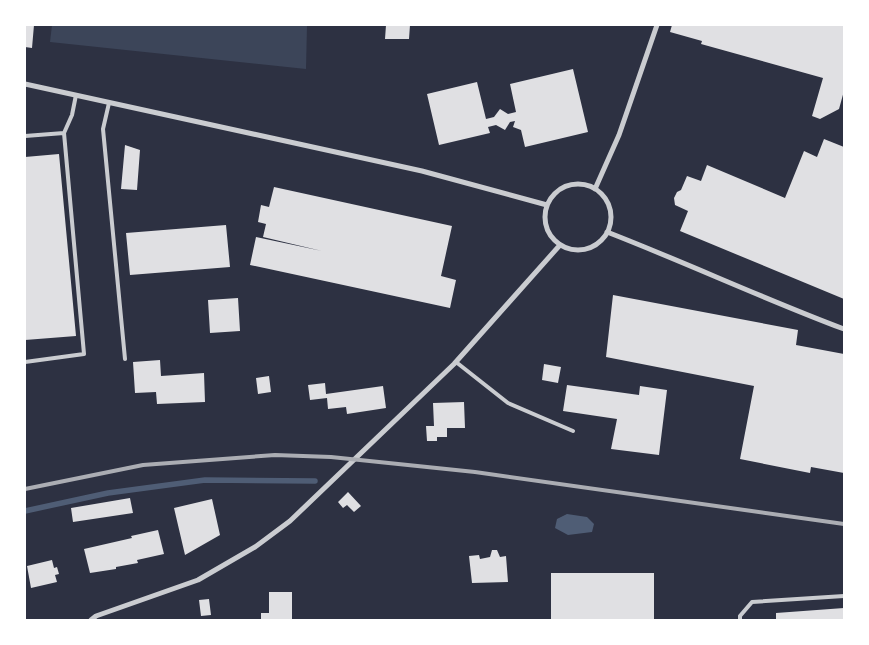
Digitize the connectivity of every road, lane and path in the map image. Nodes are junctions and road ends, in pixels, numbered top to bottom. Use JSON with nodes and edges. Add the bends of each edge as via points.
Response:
{"nodes":[{"id":1,"x":657,"y":25,"type":"edge"},
{"id":2,"x":25,"y":84,"type":"edge"},
{"id":3,"x":76,"y":95,"type":"junction"},
{"id":4,"x":109,"y":103,"type":"junction"},
{"id":5,"x":64,"y":134,"type":"junction"},
{"id":6,"x":25,"y":136,"type":"edge"},
{"id":7,"x":595,"y":189,"type":"junction"},
{"id":8,"x":547,"y":204,"type":"junction"},
{"id":9,"x":607,"y":232,"type":"junction"},
{"id":10,"x":560,"y":245,"type":"junction"},
{"id":11,"x":844,"y":329,"type":"edge"},
{"id":12,"x":125,"y":359,"type":"dead end"},
{"id":13,"x":25,"y":362,"type":"edge"},
{"id":14,"x":456,"y":362,"type":"junction"},
{"id":15,"x":572,"y":431,"type":"dead end"},
{"id":16,"x":844,"y":596,"type":"edge"},
{"id":17,"x":91,"y":620,"type":"edge"},
{"id":18,"x":740,"y":620,"type":"edge"}],
"edges":[{"from":1,"to":7,"type":"street","via":[[619,135]]},
{"from":2,"to":3,"type":"street"},
{"from":3,"to":4,"type":"street"},
{"from":3,"to":5,"type":"lane"},
{"from":4,"to":8,"type":"street","via":[[422,171]]},
{"from":4,"to":12,"type":"lane","via":[[103,129]]},
{"from":5,"to":6,"type":"lane"},
{"from":5,"to":13,"type":"lane","via":[[84,354]]},
{"from":7,"to":8,"type":"street","via":[[586,185],[567,186],[552,196]]},
{"from":7,"to":9,"type":"street","via":[[610,208]]},
{"from":8,"to":10,"type":"street","via":[[546,227]]},
{"from":9,"to":10,"type":"street","via":[[592,247],[581,250]]},
{"from":9,"to":11,"type":"street"},
{"from":10,"to":14,"type":"street"},
{"from":14,"to":15,"type":"lane","via":[[508,403]]},
{"from":14,"to":17,"type":"street","via":[[290,522],[255,547],[182,587]]},
{"from":16,"to":18,"type":"lane","via":[[752,602]]}]}
